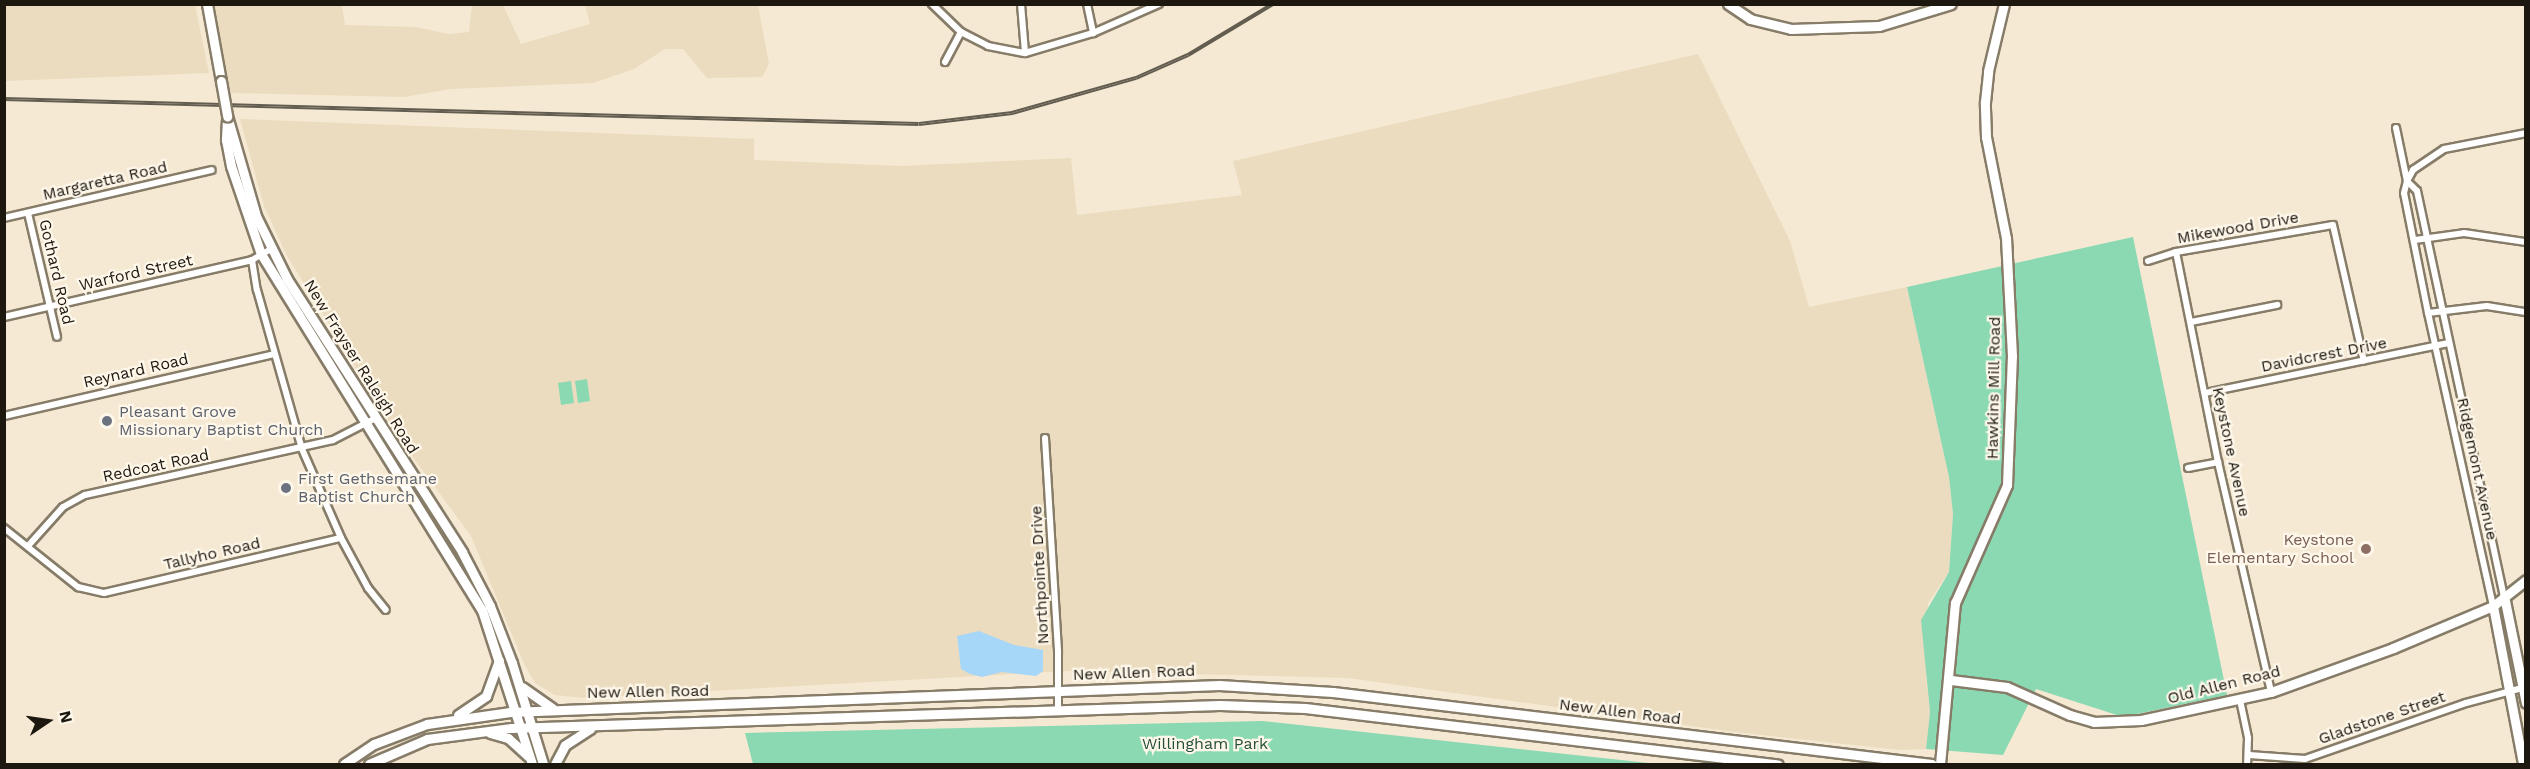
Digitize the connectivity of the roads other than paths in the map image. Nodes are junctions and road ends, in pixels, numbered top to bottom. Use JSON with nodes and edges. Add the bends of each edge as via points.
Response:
{"nodes":[{"id":1,"x":207,"y":4,"type":"edge"},
{"id":2,"x":932,"y":4,"type":"edge"},
{"id":3,"x":1021,"y":4,"type":"edge"},
{"id":4,"x":1087,"y":4,"type":"edge"},
{"id":5,"x":1159,"y":4,"type":"edge"},
{"id":6,"x":1728,"y":4,"type":"edge"},
{"id":7,"x":1952,"y":4,"type":"edge"},
{"id":8,"x":2004,"y":4,"type":"edge"},
{"id":9,"x":961,"y":32,"type":"junction"},
{"id":10,"x":1093,"y":33,"type":"junction"},
{"id":11,"x":1025,"y":53,"type":"junction"},
{"id":12,"x":945,"y":62,"type":"dead end"},
{"id":13,"x":227,"y":116,"type":"junction"},
{"id":14,"x":2396,"y":128,"type":"dead end"},
{"id":15,"x":2526,"y":133,"type":"edge"},
{"id":16,"x":212,"y":170,"type":"dead end"},
{"id":17,"x":2407,"y":181,"type":"junction"},
{"id":18,"x":28,"y":213,"type":"junction"},
{"id":19,"x":4,"y":218,"type":"edge"},
{"id":20,"x":2427,"y":238,"type":"junction"},
{"id":21,"x":2415,"y":240,"type":"junction"},
{"id":22,"x":2526,"y":242,"type":"edge"},
{"id":23,"x":272,"y":249,"type":"junction"},
{"id":24,"x":2176,"y":252,"type":"junction"},
{"id":25,"x":261,"y":254,"type":"junction"},
{"id":26,"x":252,"y":260,"type":"junction"},
{"id":27,"x":2148,"y":261,"type":"dead end"},
{"id":28,"x":2277,"y":305,"type":"dead end"},
{"id":29,"x":50,"y":306,"type":"junction"},
{"id":30,"x":2442,"y":312,"type":"junction"},
{"id":31,"x":2526,"y":312,"type":"edge"},
{"id":32,"x":2428,"y":313,"type":"junction"},
{"id":33,"x":4,"y":317,"type":"edge"},
{"id":34,"x":2191,"y":322,"type":"junction"},
{"id":35,"x":57,"y":337,"type":"dead end"},
{"id":36,"x":2448,"y":343,"type":"junction"},
{"id":37,"x":2436,"y":346,"type":"junction"},
{"id":38,"x":274,"y":354,"type":"junction"},
{"id":39,"x":2364,"y":361,"type":"junction"},
{"id":40,"x":2205,"y":393,"type":"junction"},
{"id":41,"x":4,"y":416,"type":"edge"},
{"id":42,"x":374,"y":419,"type":"junction"},
{"id":43,"x":365,"y":425,"type":"junction"},
{"id":44,"x":1045,"y":438,"type":"dead end"},
{"id":45,"x":302,"y":448,"type":"junction"},
{"id":46,"x":2218,"y":462,"type":"junction"},
{"id":47,"x":2188,"y":468,"type":"dead end"},
{"id":48,"x":4,"y":528,"type":"edge"},
{"id":49,"x":341,"y":538,"type":"junction"},
{"id":50,"x":28,"y":546,"type":"junction"},
{"id":51,"x":2526,"y":580,"type":"edge"},
{"id":52,"x":2504,"y":596,"type":"junction"},
{"id":53,"x":2493,"y":606,"type":"junction"},
{"id":54,"x":386,"y":610,"type":"dead end"},
{"id":55,"x":499,"y":657,"type":"junction"},
{"id":56,"x":1951,"y":680,"type":"junction"},
{"id":57,"x":518,"y":683,"type":"junction"},
{"id":58,"x":2522,"y":688,"type":"junction"},
{"id":59,"x":1059,"y":690,"type":"junction"},
{"id":60,"x":2271,"y":692,"type":"junction"},
{"id":61,"x":2508,"y":693,"type":"junction"},
{"id":62,"x":2240,"y":700,"type":"junction"},
{"id":63,"x":2526,"y":704,"type":"edge"},
{"id":64,"x":558,"y":710,"type":"junction"},
{"id":65,"x":526,"y":711,"type":"junction"},
{"id":66,"x":1058,"y":711,"type":"junction"},
{"id":67,"x":516,"y":712,"type":"junction"},
{"id":68,"x":450,"y":718,"type":"junction"},
{"id":69,"x":526,"y":727,"type":"junction"},
{"id":70,"x":594,"y":727,"type":"junction"},
{"id":71,"x":476,"y":731,"type":"junction"},
{"id":72,"x":1672,"y":733,"type":"junction"},
{"id":73,"x":1642,"y":748,"type":"junction"},
{"id":74,"x":2249,"y":755,"type":"junction"},
{"id":75,"x":2306,"y":762,"type":"edge"},
{"id":76,"x":531,"y":763,"type":"edge"},
{"id":77,"x":344,"y":765,"type":"edge"},
{"id":78,"x":369,"y":765,"type":"edge"},
{"id":79,"x":543,"y":765,"type":"edge"},
{"id":80,"x":555,"y":765,"type":"edge"},
{"id":81,"x":1778,"y":765,"type":"edge"},
{"id":82,"x":1932,"y":765,"type":"edge"},
{"id":83,"x":1940,"y":765,"type":"edge"},
{"id":84,"x":2247,"y":765,"type":"edge"},
{"id":85,"x":2523,"y":765,"type":"edge"}],
"edges":[{"from":1,"to":13,"type":"main road","bridge":true},
{"from":2,"to":9,"type":"street"},
{"from":3,"to":11,"type":"street"},
{"from":4,"to":10,"type":"street"},
{"from":5,"to":10,"type":"street"},
{"from":6,"to":7,"type":"main road","via":[[1750,20],[1791,29],[1879,26]]},
{"from":8,"to":56,"type":"main road","name":"Hawkins Mill Road","via":[[1985,102],[1986,137],[2006,238],[2012,356],[2007,485],[1955,603]]},
{"from":9,"to":11,"type":"street","via":[[988,45]]},
{"from":9,"to":12,"type":"street"},
{"from":10,"to":11,"type":"street"},
{"from":13,"to":23,"type":"main road","name":"New Frayser Raleigh Road","via":[[256,216]]},
{"from":13,"to":25,"type":"main road","name":"New Frayser Raleigh Road","via":[[231,166]]},
{"from":14,"to":17,"type":"street","name":"Ridgemont Avenue"},
{"from":15,"to":17,"type":"street","via":[[2444,149],[2413,170]]},
{"from":16,"to":18,"type":"street","name":"Margaretta Road"},
{"from":17,"to":20,"type":"street","name":"Ridgemont Avenue","via":[[2417,191]]},
{"from":17,"to":21,"type":"street","name":"Ridgemont Avenue","via":[[2404,193]]},
{"from":18,"to":19,"type":"street","name":"Margaretta Road"},
{"from":18,"to":29,"type":"street","name":"Gothard Road"},
{"from":20,"to":21,"type":"street"},
{"from":20,"to":22,"type":"street","via":[[2464,233]]},
{"from":20,"to":30,"type":"street","name":"Ridgemont Avenue"},
{"from":21,"to":32,"type":"street","name":"Ridgemont Avenue"},
{"from":23,"to":25,"type":"street","name":"Warford Street"},
{"from":23,"to":42,"type":"main road","name":"New Frayser Raleigh Road"},
{"from":24,"to":27,"type":"street","name":"Mikewood Drive"},
{"from":24,"to":34,"type":"street","name":"Keystone Avenue"},
{"from":24,"to":39,"type":"street","name":"Mikewood Drive","via":[[2333,225]]},
{"from":25,"to":26,"type":"street","name":"Warford Street"},
{"from":25,"to":43,"type":"main road","name":"New Frayser Raleigh Road"},
{"from":26,"to":29,"type":"street","name":"Warford Street"},
{"from":26,"to":38,"type":"street"},
{"from":28,"to":34,"type":"street"},
{"from":29,"to":33,"type":"street","name":"Warford Street"},
{"from":29,"to":35,"type":"street","name":"Gothard Road"},
{"from":30,"to":31,"type":"street","via":[[2487,306]]},
{"from":30,"to":32,"type":"street"},
{"from":30,"to":36,"type":"street","name":"Ridgemont Avenue"},
{"from":32,"to":37,"type":"street","name":"Ridgemont Avenue"},
{"from":34,"to":40,"type":"street","name":"Keystone Avenue"},
{"from":36,"to":37,"type":"street","name":"Davidcrest Drive"},
{"from":36,"to":52,"type":"street","name":"Ridgemont Avenue"},
{"from":37,"to":39,"type":"street","name":"Davidcrest Drive"},
{"from":37,"to":53,"type":"street","name":"Ridgemont Avenue"},
{"from":38,"to":41,"type":"street","name":"Reynard Road"},
{"from":38,"to":45,"type":"street"},
{"from":39,"to":40,"type":"street","name":"Davidcrest Drive"},
{"from":40,"to":46,"type":"street","name":"Keystone Avenue"},
{"from":42,"to":43,"type":"street","name":"Redcoat Road"},
{"from":42,"to":57,"type":"main road","name":"New Frayser Raleigh Road","via":[[478,581]]},
{"from":43,"to":45,"type":"street","name":"Redcoat Road","via":[[333,440]]},
{"from":43,"to":55,"type":"main road","name":"New Frayser Raleigh Road","via":[[469,587]]},
{"from":44,"to":59,"type":"street","name":"Northpointe Drive"},
{"from":45,"to":49,"type":"street"},
{"from":45,"to":50,"type":"street","name":"Redcoat Road","via":[[85,495],[63,507]]},
{"from":46,"to":47,"type":"street"},
{"from":46,"to":60,"type":"street","name":"Keystone Avenue"},
{"from":48,"to":50,"type":"street"},
{"from":49,"to":50,"type":"street","name":"Tallyho Road","via":[[104,593],[89,592]]},
{"from":49,"to":54,"type":"street","via":[[368,588]]},
{"from":51,"to":52,"type":"main road","name":"Old Allen Road"},
{"from":52,"to":53,"type":"main road","name":"Old Allen Road"},
{"from":52,"to":58,"type":"main road","name":"Ridgemont Avenue"},
{"from":53,"to":60,"type":"main road","name":"Old Allen Road"},
{"from":53,"to":61,"type":"main road","name":"Ridgemont Avenue"},
{"from":55,"to":67,"type":"main road","name":"New Frayser Raleigh Road"},
{"from":55,"to":68,"type":"main road","via":[[486,696],[478,705]]},
{"from":56,"to":62,"type":"main road","name":"Old Allen Road","via":[[2007,687],[2070,715],[2116,723]]},
{"from":56,"to":83,"type":"main road","name":"Hawkins Mill Road"},
{"from":57,"to":64,"type":"main road","via":[[529,696]]},
{"from":57,"to":65,"type":"main road","name":"New Frayser Raleigh Road"},
{"from":58,"to":61,"type":"street","name":"Gladstone Street"},
{"from":58,"to":63,"type":"main road","name":"Ridgemont Avenue"},
{"from":59,"to":64,"type":"main road","name":"New Allen Road"},
{"from":59,"to":66,"type":"street","name":"Northpointe Drive"},
{"from":59,"to":72,"type":"main road","name":"New Allen Road","via":[[1219,685],[1333,692]]},
{"from":60,"to":62,"type":"main road","name":"Old Allen Road"},
{"from":61,"to":75,"type":"street","name":"Gladstone Street","via":[[2466,703]]},
{"from":61,"to":85,"type":"main road","name":"Ridgemont Avenue"},
{"from":62,"to":74,"type":"street"},
{"from":64,"to":65,"type":"main road","name":"New Allen Road"},
{"from":65,"to":67,"type":"main road","name":"New Allen Road"},
{"from":65,"to":69,"type":"main road","name":"New Frayser Raleigh Road"},
{"from":66,"to":70,"type":"main road","name":"New Allen Road"},
{"from":66,"to":73,"type":"main road","name":"New Allen Road","via":[[1220,705],[1305,708]]},
{"from":67,"to":68,"type":"main road","name":"New Allen Road"},
{"from":67,"to":69,"type":"main road","name":"New Frayser Raleigh Road"},
{"from":68,"to":77,"type":"main road","name":"New Allen Road","via":[[398,733]]},
{"from":69,"to":70,"type":"main road","name":"New Allen Road"},
{"from":69,"to":71,"type":"main road","name":"New Allen Road"},
{"from":69,"to":76,"type":"main road"},
{"from":69,"to":79,"type":"main road"},
{"from":70,"to":80,"type":"main road","via":[[565,745]]},
{"from":71,"to":76,"type":"main road","via":[[508,738]]},
{"from":71,"to":78,"type":"main road","name":"New Allen Road","via":[[408,744]]},
{"from":72,"to":73,"type":"main road","via":[[1671,742],[1665,747]]},
{"from":72,"to":82,"type":"main road","name":"New Allen Road"},
{"from":73,"to":81,"type":"main road","name":"New Allen Road"},
{"from":74,"to":75,"type":"street","name":"Gladstone Street"},
{"from":74,"to":84,"type":"street"}]}
